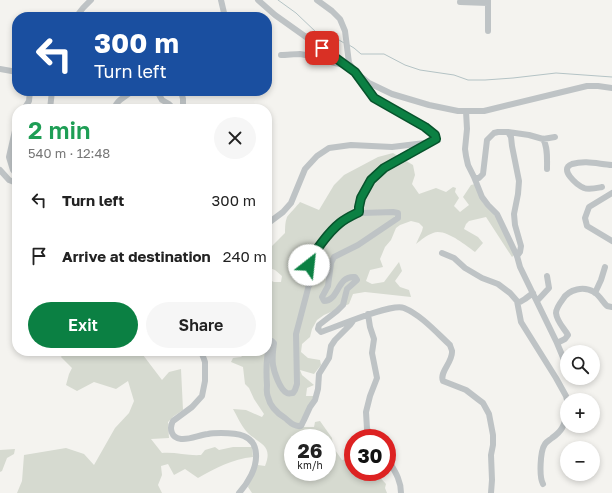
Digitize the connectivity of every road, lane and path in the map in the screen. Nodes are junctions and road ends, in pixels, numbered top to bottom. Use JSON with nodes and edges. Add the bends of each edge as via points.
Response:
{"nodes":[{"id":1,"x":91,"y":0,"type":"edge"},
{"id":2,"x":221,"y":0,"type":"edge"},
{"id":3,"x":258,"y":0,"type":"edge"},
{"id":4,"x":317,"y":0,"type":"edge"},
{"id":5,"x":488,"y":1,"type":"edge"},
{"id":6,"x":460,"y":2,"type":"dead end"},
{"id":7,"x":80,"y":12,"type":"edge"},
{"id":8,"x":224,"y":12,"type":"edge"},
{"id":9,"x":271,"y":12,"type":"edge"},
{"id":10,"x":272,"y":13,"type":"edge"},
{"id":11,"x":488,"y":31,"type":"dead end"},
{"id":12,"x":281,"y":55,"type":"dead end"},
{"id":13,"x":347,"y":64,"type":"junction"},
{"id":14,"x":0,"y":69,"type":"edge"},
{"id":15,"x":12,"y":71,"type":"edge"},
{"id":16,"x":355,"y":72,"type":"junction"},
{"id":17,"x":612,"y":88,"type":"edge"},
{"id":18,"x":127,"y":96,"type":"edge"},
{"id":19,"x":160,"y":96,"type":"edge"},
{"id":20,"x":116,"y":104,"type":"edge"},
{"id":21,"x":169,"y":104,"type":"edge"},
{"id":22,"x":466,"y":111,"type":"junction"},
{"id":23,"x":508,"y":132,"type":"junction"},
{"id":24,"x":555,"y":137,"type":"dead end"},
{"id":25,"x":543,"y":139,"type":"junction"},
{"id":26,"x":433,"y":142,"type":"junction"},
{"id":27,"x":12,"y":144,"type":"edge"},
{"id":28,"x":612,"y":166,"type":"edge"},
{"id":29,"x":12,"y":167,"type":"edge"},
{"id":30,"x":547,"y":169,"type":"dead end"},
{"id":31,"x":0,"y":170,"type":"edge"},
{"id":32,"x":474,"y":177,"type":"junction"},
{"id":33,"x":12,"y":181,"type":"edge"},
{"id":34,"x":602,"y":187,"type":"dead end"},
{"id":35,"x":612,"y":193,"type":"edge"},
{"id":36,"x":359,"y":212,"type":"junction"},
{"id":37,"x":272,"y":220,"type":"edge"},
{"id":38,"x":612,"y":241,"type":"edge"},
{"id":39,"x":442,"y":253,"type":"dead end"},
{"id":40,"x":517,"y":256,"type":"junction"},
{"id":41,"x":604,"y":267,"type":"dead end"},
{"id":42,"x":547,"y":276,"type":"dead end"},
{"id":43,"x":533,"y":293,"type":"junction"},
{"id":44,"x":595,"y":293,"type":"junction"},
{"id":45,"x":517,"y":301,"type":"junction"},
{"id":46,"x":537,"y":301,"type":"junction"},
{"id":47,"x":612,"y":307,"type":"edge"},
{"id":48,"x":368,"y":314,"type":"junction"},
{"id":49,"x":354,"y":320,"type":"junction"},
{"id":50,"x":272,"y":341,"type":"edge"},
{"id":51,"x":557,"y":343,"type":"junction"},
{"id":52,"x":560,"y":350,"type":"edge"},
{"id":53,"x":203,"y":356,"type":"edge"},
{"id":54,"x":268,"y":356,"type":"edge"},
{"id":55,"x":564,"y":393,"type":"edge"},
{"id":56,"x":368,"y":429,"type":"edge"},
{"id":57,"x":560,"y":432,"type":"edge"},
{"id":58,"x":396,"y":474,"type":"edge"},
{"id":59,"x":543,"y":484,"type":"dead end"},
{"id":60,"x":239,"y":493,"type":"edge"},
{"id":61,"x":401,"y":493,"type":"edge"},
{"id":62,"x":491,"y":493,"type":"edge"}],
"edges":[{"from":1,"to":7,"type":"street"},
{"from":2,"to":8,"type":"street"},
{"from":3,"to":9,"type":"street"},
{"from":4,"to":13,"type":"street","via":[[340,19],[345,31]]},
{"from":5,"to":6,"type":"street"},
{"from":5,"to":11,"type":"street"},
{"from":10,"to":13,"type":"street"},
{"from":12,"to":13,"type":"street","via":[[300,54],[335,64]]},
{"from":13,"to":16,"type":"street"},
{"from":14,"to":15,"type":"street"},
{"from":16,"to":22,"type":"street","via":[[369,83],[392,94],[429,105]]},
{"from":16,"to":26,"type":"street","via":[[374,98],[425,127],[435,135],[436,139]]},
{"from":17,"to":22,"type":"street","via":[[587,86],[484,111]]},
{"from":18,"to":20,"type":"street"},
{"from":19,"to":21,"type":"street"},
{"from":22,"to":32,"type":"street","via":[[465,149],[468,165]]},
{"from":23,"to":25,"type":"street"},
{"from":23,"to":32,"type":"street","via":[[494,133],[487,140],[482,174],[479,178]]},
{"from":23,"to":40,"type":"street","via":[[511,136],[519,181],[514,214],[521,246]]},
{"from":24,"to":25,"type":"street"},
{"from":25,"to":30,"type":"street","via":[[546,142]]},
{"from":26,"to":36,"type":"street","via":[[384,168],[371,180],[361,198]]},
{"from":26,"to":37,"type":"street","via":[[392,147],[351,145],[329,148],[305,169],[291,203]]},
{"from":27,"to":29,"type":"street","via":[[9,157]]},
{"from":28,"to":34,"type":"street","via":[[584,162],[568,166],[567,172],[579,185],[589,189]]},
{"from":31,"to":33,"type":"street"},
{"from":32,"to":40,"type":"street","via":[[482,197],[497,214]]},
{"from":35,"to":38,"type":"street","via":[[589,207],[585,218],[587,226]]},
{"from":36,"to":49,"type":"street","via":[[394,212],[398,213],[398,218],[358,245],[334,257],[331,263],[328,286],[322,298],[324,301],[334,296],[345,279],[351,276],[357,280],[347,289],[343,305],[338,312],[319,325],[318,329],[321,332]]},
{"from":36,"to":50,"type":"street","via":[[332,230],[310,260],[310,281],[296,334],[296,384],[293,393],[285,392],[274,372]]},
{"from":39,"to":45,"type":"street","via":[[454,258],[482,278],[498,284]]},
{"from":40,"to":43,"type":"street"},
{"from":41,"to":44,"type":"street"},
{"from":42,"to":46,"type":"street","via":[[549,288]]},
{"from":43,"to":45,"type":"street","via":[[520,302]]},
{"from":43,"to":46,"type":"street"},
{"from":44,"to":47,"type":"street","via":[[606,306]]},
{"from":44,"to":51,"type":"street","via":[[578,289],[565,296],[556,308],[556,314],[568,335],[566,339]]},
{"from":45,"to":55,"type":"street","via":[[521,322]]},
{"from":46,"to":51,"type":"street"},
{"from":48,"to":49,"type":"street"},
{"from":48,"to":56,"type":"street","via":[[374,338],[372,353],[377,378],[366,412]]},
{"from":48,"to":62,"type":"street","via":[[402,307],[417,315],[450,345],[451,358],[442,374],[443,381],[466,390],[483,403],[489,414],[493,435]]},
{"from":49,"to":54,"type":"street","via":[[331,346],[329,358],[319,374],[315,400],[301,426],[294,426],[276,412],[268,399]]},
{"from":51,"to":52,"type":"street"},
{"from":53,"to":60,"type":"street","via":[[205,381],[202,396],[173,421],[171,431],[176,437],[183,439],[232,433],[249,439],[254,446],[256,460],[250,477]]},
{"from":57,"to":59,"type":"street","via":[[543,447],[540,476]]},
{"from":58,"to":61,"type":"street"}]}
